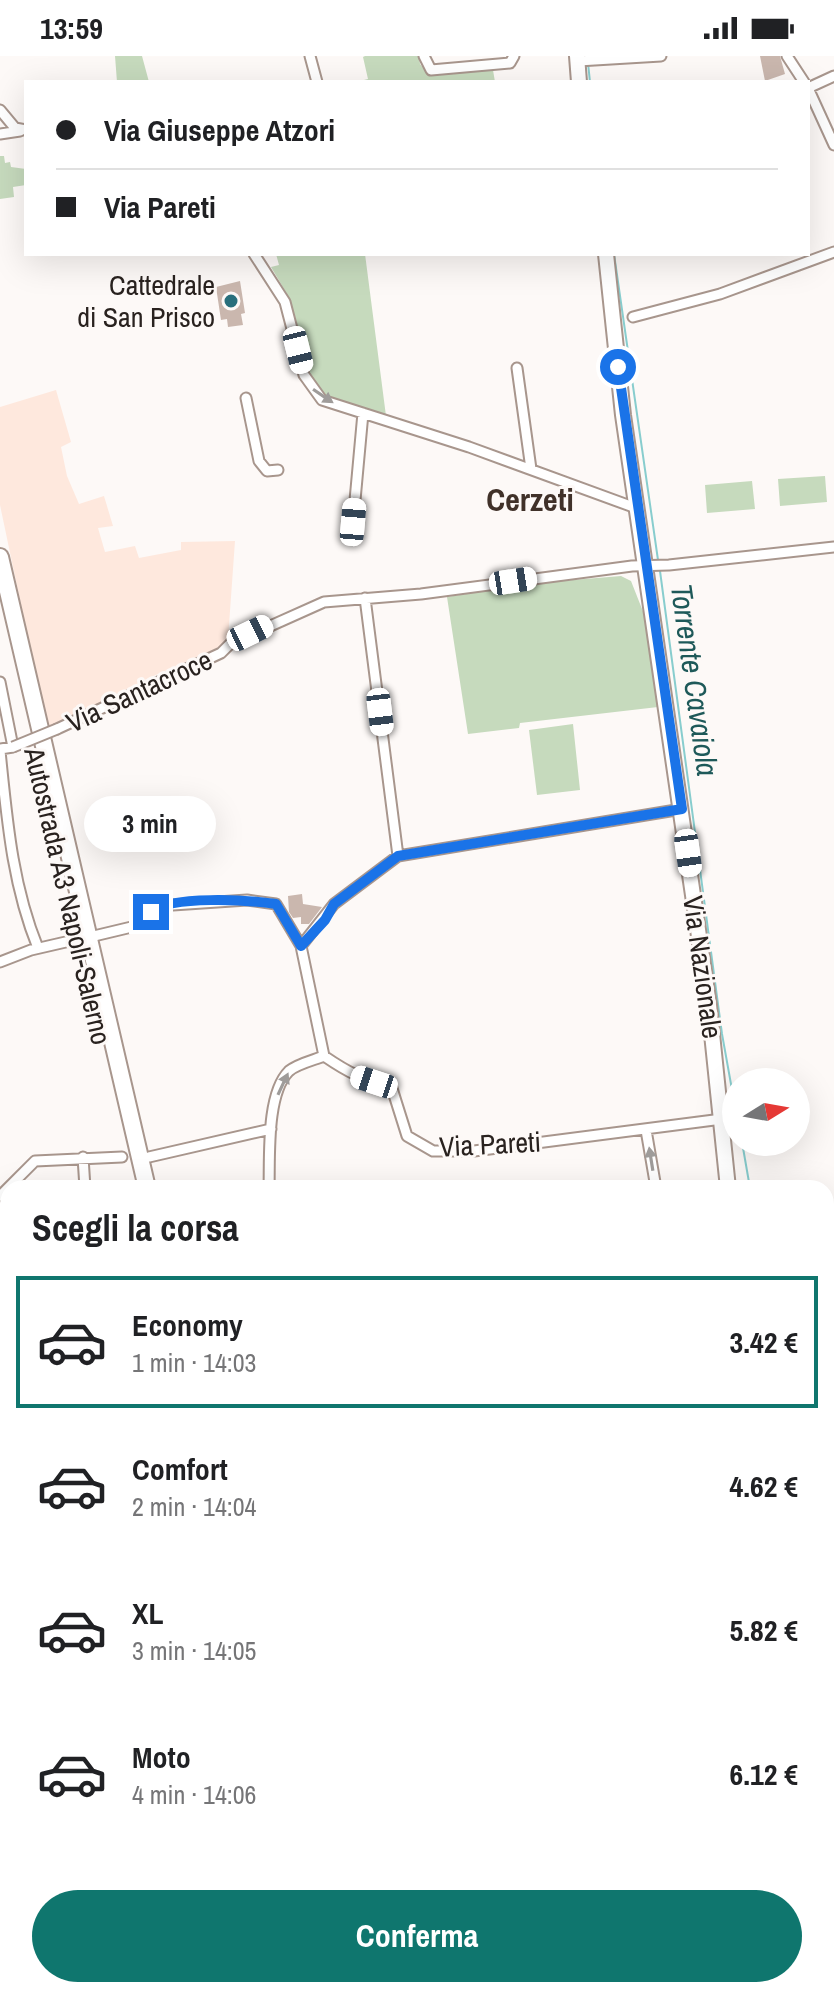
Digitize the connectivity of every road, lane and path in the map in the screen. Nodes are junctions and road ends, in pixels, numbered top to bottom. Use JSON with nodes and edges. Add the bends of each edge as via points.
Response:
{"nodes":[{"id":1,"x":310,"y":56,"type":"edge"},
{"id":2,"x":424,"y":56,"type":"edge"},
{"id":3,"x":661,"y":56,"type":"edge"},
{"id":4,"x":787,"y":56,"type":"edge"},
{"id":5,"x":512,"y":59,"type":"edge"},
{"id":6,"x":583,"y":59,"type":"edge"},
{"id":7,"x":834,"y":76,"type":"edge"},
{"id":8,"x":316,"y":80,"type":"edge"},
{"id":9,"x":579,"y":80,"type":"edge"},
{"id":10,"x":803,"y":80,"type":"edge"},
{"id":11,"x":810,"y":87,"type":"edge"},
{"id":12,"x":810,"y":92,"type":"edge"},
{"id":13,"x":0,"y":110,"type":"edge"},
{"id":14,"x":23,"y":131,"type":"edge"},
{"id":15,"x":0,"y":134,"type":"edge"},
{"id":16,"x":834,"y":145,"type":"edge"},
{"id":17,"x":834,"y":252,"type":"edge"},
{"id":18,"x":255,"y":256,"type":"edge"},
{"id":19,"x":606,"y":256,"type":"edge"},
{"id":20,"x":633,"y":317,"type":"dead end"},
{"id":21,"x":517,"y":368,"type":"dead end"},
{"id":22,"x":246,"y":398,"type":"dead end"},
{"id":23,"x":363,"y":413,"type":"junction"},
{"id":24,"x":531,"y":469,"type":"junction"},
{"id":25,"x":278,"y":470,"type":"dead end"},
{"id":26,"x":636,"y":508,"type":"junction"},
{"id":27,"x":353,"y":522,"type":"dead end"},
{"id":28,"x":834,"y":547,"type":"edge"},
{"id":29,"x":0,"y":557,"type":"edge"},
{"id":30,"x":647,"y":563,"type":"junction"},
{"id":31,"x":365,"y":598,"type":"junction"},
{"id":32,"x":0,"y":604,"type":"edge"},
{"id":33,"x":0,"y":682,"type":"edge"},
{"id":34,"x":13,"y":747,"type":"junction"},
{"id":35,"x":0,"y":750,"type":"edge"},
{"id":36,"x":682,"y":809,"type":"junction"},
{"id":37,"x":398,"y":856,"type":"junction"},
{"id":38,"x":94,"y":936,"type":"dead end"},
{"id":39,"x":70,"y":941,"type":"dead end"},
{"id":40,"x":301,"y":946,"type":"junction"},
{"id":41,"x":38,"y":948,"type":"junction"},
{"id":42,"x":0,"y":962,"type":"edge"},
{"id":43,"x":324,"y":1056,"type":"junction"},
{"id":44,"x":722,"y":1119,"type":"joint"},
{"id":45,"x":271,"y":1129,"type":"junction"},
{"id":46,"x":646,"y":1130,"type":"junction"},
{"id":47,"x":725,"y":1156,"type":"edge"},
{"id":48,"x":83,"y":1157,"type":"junction"},
{"id":49,"x":122,"y":1157,"type":"dead end"},
{"id":50,"x":149,"y":1157,"type":"dead end"},
{"id":51,"x":16,"y":1180,"type":"edge"},
{"id":52,"x":84,"y":1180,"type":"edge"},
{"id":53,"x":134,"y":1180,"type":"edge"},
{"id":54,"x":145,"y":1180,"type":"edge"},
{"id":55,"x":269,"y":1180,"type":"edge"},
{"id":56,"x":655,"y":1180,"type":"edge"},
{"id":57,"x":727,"y":1180,"type":"edge"}],
"edges":[{"from":1,"to":8,"type":"street"},
{"from":2,"to":5,"type":"street","via":[[431,70]]},
{"from":3,"to":6,"type":"street"},
{"from":4,"to":10,"type":"street"},
{"from":6,"to":9,"type":"main road"},
{"from":7,"to":11,"type":"street"},
{"from":12,"to":16,"type":"street"},
{"from":13,"to":14,"type":"street"},
{"from":14,"to":15,"type":"street"},
{"from":17,"to":20,"type":"street","via":[[720,294]]},
{"from":18,"to":23,"type":"street","one_way":true,"via":[[285,302],[311,388],[322,400]]},
{"from":19,"to":26,"type":"main road","name":"Via Nazionale"},
{"from":21,"to":24,"type":"street"},
{"from":22,"to":25,"type":"street","via":[[261,465],[267,471]]},
{"from":23,"to":24,"type":"street"},
{"from":23,"to":27,"type":"street"},
{"from":24,"to":26,"type":"street"},
{"from":26,"to":30,"type":"main road","name":"Via Nazionale"},
{"from":28,"to":30,"type":"street","name":"Via Santacroce"},
{"from":29,"to":54,"type":"highway","name":"Autostrada A3 Napoli-Salerno"},
{"from":30,"to":31,"type":"street","name":"Via Santacroce"},
{"from":30,"to":36,"type":"main road","name":"Via Nazionale"},
{"from":31,"to":34,"type":"street","name":"Via Santacroce","bridge":true,"via":[[324,602],[271,623],[221,653]]},
{"from":31,"to":37,"type":"street"},
{"from":32,"to":53,"type":"highway","name":"Autostrada A3 Napoli-Salerno"},
{"from":33,"to":34,"type":"street"},
{"from":34,"to":35,"type":"street","name":"Via Santacroce"},
{"from":35,"to":41,"type":"street","via":[[12,867]]},
{"from":36,"to":37,"type":"street"},
{"from":36,"to":44,"type":"main road","name":"Via Nazionale"},
{"from":37,"to":40,"type":"street","via":[[334,904]]},
{"from":38,"to":40,"type":"street","via":[[140,925],[158,906],[247,900],[276,904]]},
{"from":39,"to":41,"type":"street"},
{"from":40,"to":43,"type":"street"},
{"from":41,"to":42,"type":"street"},
{"from":45,"to":43,"type":"street","one_way":true,"via":[[279,1089],[290,1070]]},
{"from":43,"to":46,"type":"street","name":"Via Pareti","via":[[349,1074],[390,1082],[407,1136],[433,1151],[474,1151]]},
{"from":44,"to":46,"type":"street","name":"Via Pareti"},
{"from":45,"to":50,"type":"street"},
{"from":45,"to":55,"type":"street"},
{"from":56,"to":46,"type":"street","one_way":true},
{"from":47,"to":57,"type":"main road","name":"Via Nazionale"},
{"from":48,"to":49,"type":"street"},
{"from":48,"to":51,"type":"street","via":[[35,1161]]},
{"from":48,"to":52,"type":"street"}]}
